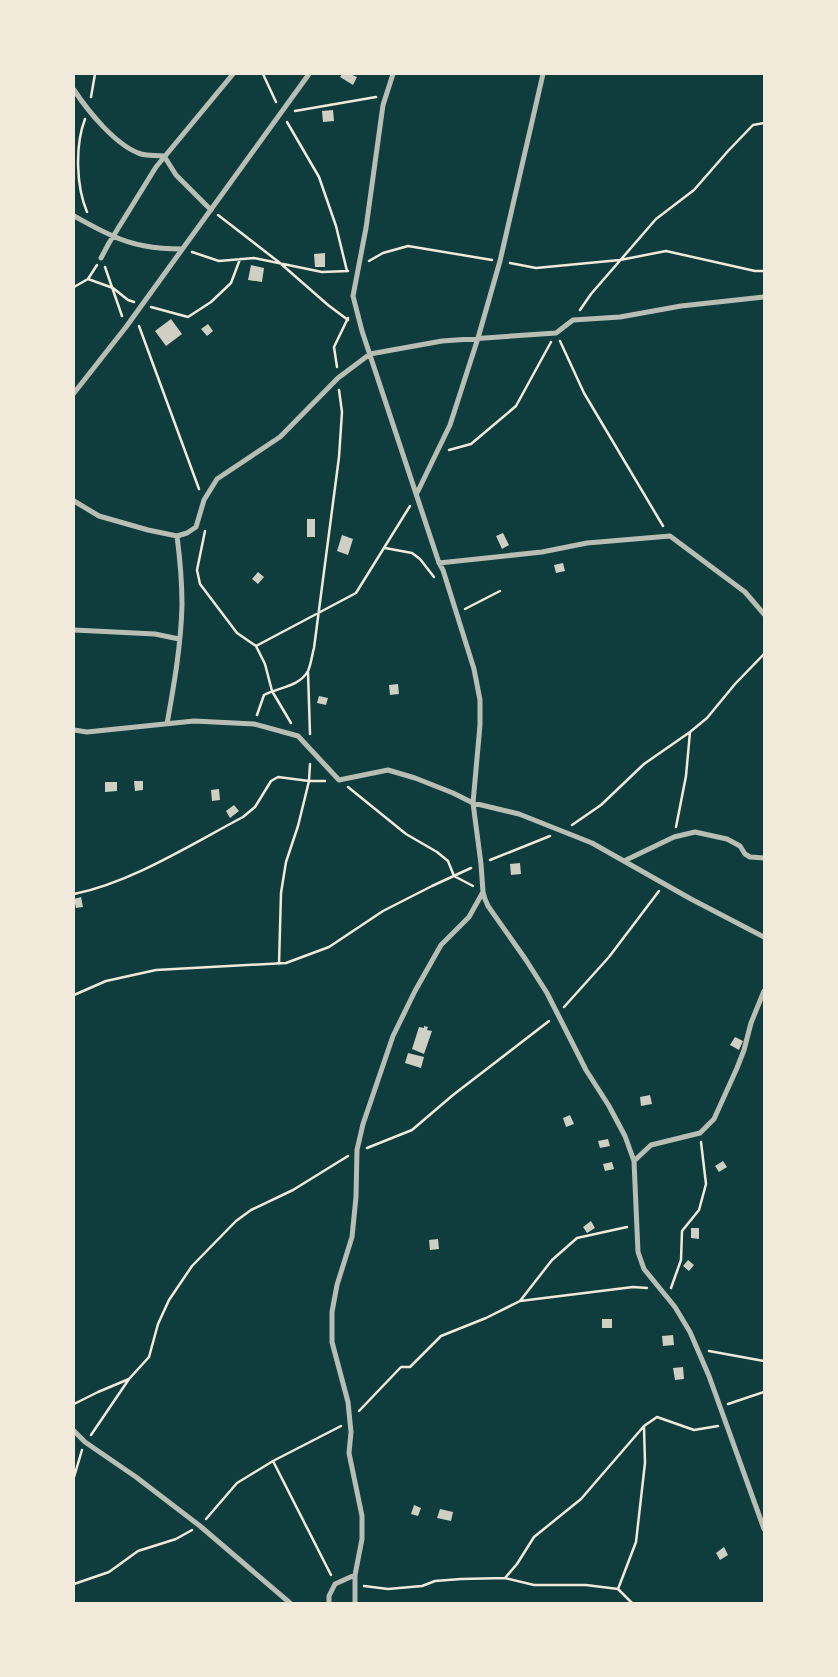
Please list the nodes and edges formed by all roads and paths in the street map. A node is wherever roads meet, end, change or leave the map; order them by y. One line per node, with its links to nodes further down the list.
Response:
1 (95, 74): 9 (path)
2 (233, 74): 12 (street)
3 (263, 74): 10 (path)
4 (309, 74): 10 (street)
5 (393, 74): 8 (street)
6 (543, 74): 21 (street)
7 (74, 90): 9 (street)
8 (386, 96): 10 (path); 23 (street)
9 (88, 111): 12 (street); 15 (path)
10 (281, 113): 13 (street); 25 (path)
11 (764, 123): 20 (path)
12 (164, 156): 13 (street); 16 (street)
13 (211, 210): 17 (street); 22 (path)
14 (74, 216): 15 (street)
15 (92, 225): 16 (street)
16 (113, 236): 17 (street); 18 (street)
17 (182, 249): 19 (path); 31 (street)
18 (102, 258): 26 (path); 28 (path)
19 (240, 259): 22 (path); 31 (path)
20 (620, 260): 21 (path); 24 (path); 34 (path)
21 (500, 262): 23 (path); 38 (street)
22 (280, 263): 25 (path); 33 (path)
23 (359, 266): 25 (path); 29 (street)
24 (764, 270)
25 (347, 272)
26 (88, 279): 27 (path); 28 (path)
27 (74, 287)
28 (112, 288): 31 (path); 35 (path)
29 (353, 296): 33 (path); 36 (street)
30 (764, 298): 34 (street)
31 (142, 304): 32 (street)
32 (135, 315): 35 (street); 44 (path)
33 (347, 320): 36 (path); 40 (path)
34 (573, 320): 37 (street)
35 (126, 326): 41 (street)
36 (362, 331): 39 (street)
37 (556, 332): 38 (street); 42 (path); 48 (path)
38 (478, 338): 39 (street); 42 (street)
39 (370, 354): 40 (street); 43 (street)
40 (338, 378): 44 (street); 53 (path)
41 (74, 393)
42 (438, 453): 43 (street)
43 (417, 493): 49 (path); 50 (street)
44 (204, 500): 47 (street)
45 (74, 501): 47 (street)
46 (205, 527): 58 (path)
47 (177, 536): 57 (street)
48 (670, 536): 50 (street); 55 (street)
49 (385, 548): 51 (path); 53 (path)
50 (439, 563): 54 (street)
51 (436, 581)
52 (500, 591): 54 (path)
53 (318, 612): 58 (path); 60 (path)
54 (456, 614): 70 (street)
55 (764, 614)
56 (74, 630): 57 (street)
57 (179, 639): 62 (street)
58 (256, 646): 61 (path)
59 (764, 654): 65 (path)
60 (308, 670): 61 (path); 67 (path)
61 (272, 691): 63 (path); 66 (path)
62 (167, 724): 63 (street); 64 (street)
63 (254, 724): 66 (street)
64 (74, 730)
65 (690, 732): 71 (path); 72 (path)
66 (298, 736): 67 (street)
67 (311, 748): 68 (street); 69 (path)
68 (339, 780): 69 (path); 70 (street); 76 (path)
69 (309, 781): 79 (path); 81 (path)
70 (473, 803): 71 (street); 75 (street)
71 (563, 831): 74 (street); 75 (path)
72 (674, 837): 73 (street); 74 (street)
73 (764, 858)
74 (624, 861): 77 (street)
75 (481, 864): 76 (path); 78 (street)
76 (454, 876): 78 (path); 81 (path)
77 (665, 884): 80 (street); 84 (path)
78 (483, 890): 84 (street); 86 (street)
79 (74, 894)
80 (764, 937)
81 (279, 964): 83 (path)
82 (764, 991): 85 (street)
83 (74, 995)
84 (558, 1014): 86 (path); 87 (street)
85 (700, 1133): 87 (street); 91 (path)
86 (356, 1150): 94 (path); 98 (street)
87 (634, 1161): 88 (street)
88 (638, 1225): 89 (street); 90 (path)
89 (660, 1288): 90 (path); 91 (street)
90 (520, 1301): 98 (path)
91 (671, 1301): 92 (street)
92 (697, 1349): 93 (path); 97 (street)
93 (764, 1361)
94 (129, 1379): 96 (path); 102 (path)
95 (764, 1392): 97 (path)
96 (74, 1404)
97 (720, 1407): 99 (street)
98 (350, 1421): 103 (path); 107 (street)
99 (727, 1424): 100 (path); 106 (street)
100 (644, 1426): 108 (path); 112 (path)
101 (74, 1431): 102 (street)
102 (85, 1442): 104 (path); 105 (street)
103 (273, 1460): 105 (path); 110 (path)
104 (74, 1477)
105 (200, 1526): 109 (path); 113 (street)
106 (764, 1529)
107 (355, 1575): 110 (street); 111 (street)
108 (505, 1578): 111 (path); 112 (path)
109 (74, 1584)
110 (335, 1584): 114 (street)
111 (355, 1586): 115 (street)
112 (618, 1589): 116 (path)
113 (290, 1603)
114 (329, 1603)
115 (355, 1603)
116 (632, 1603)

